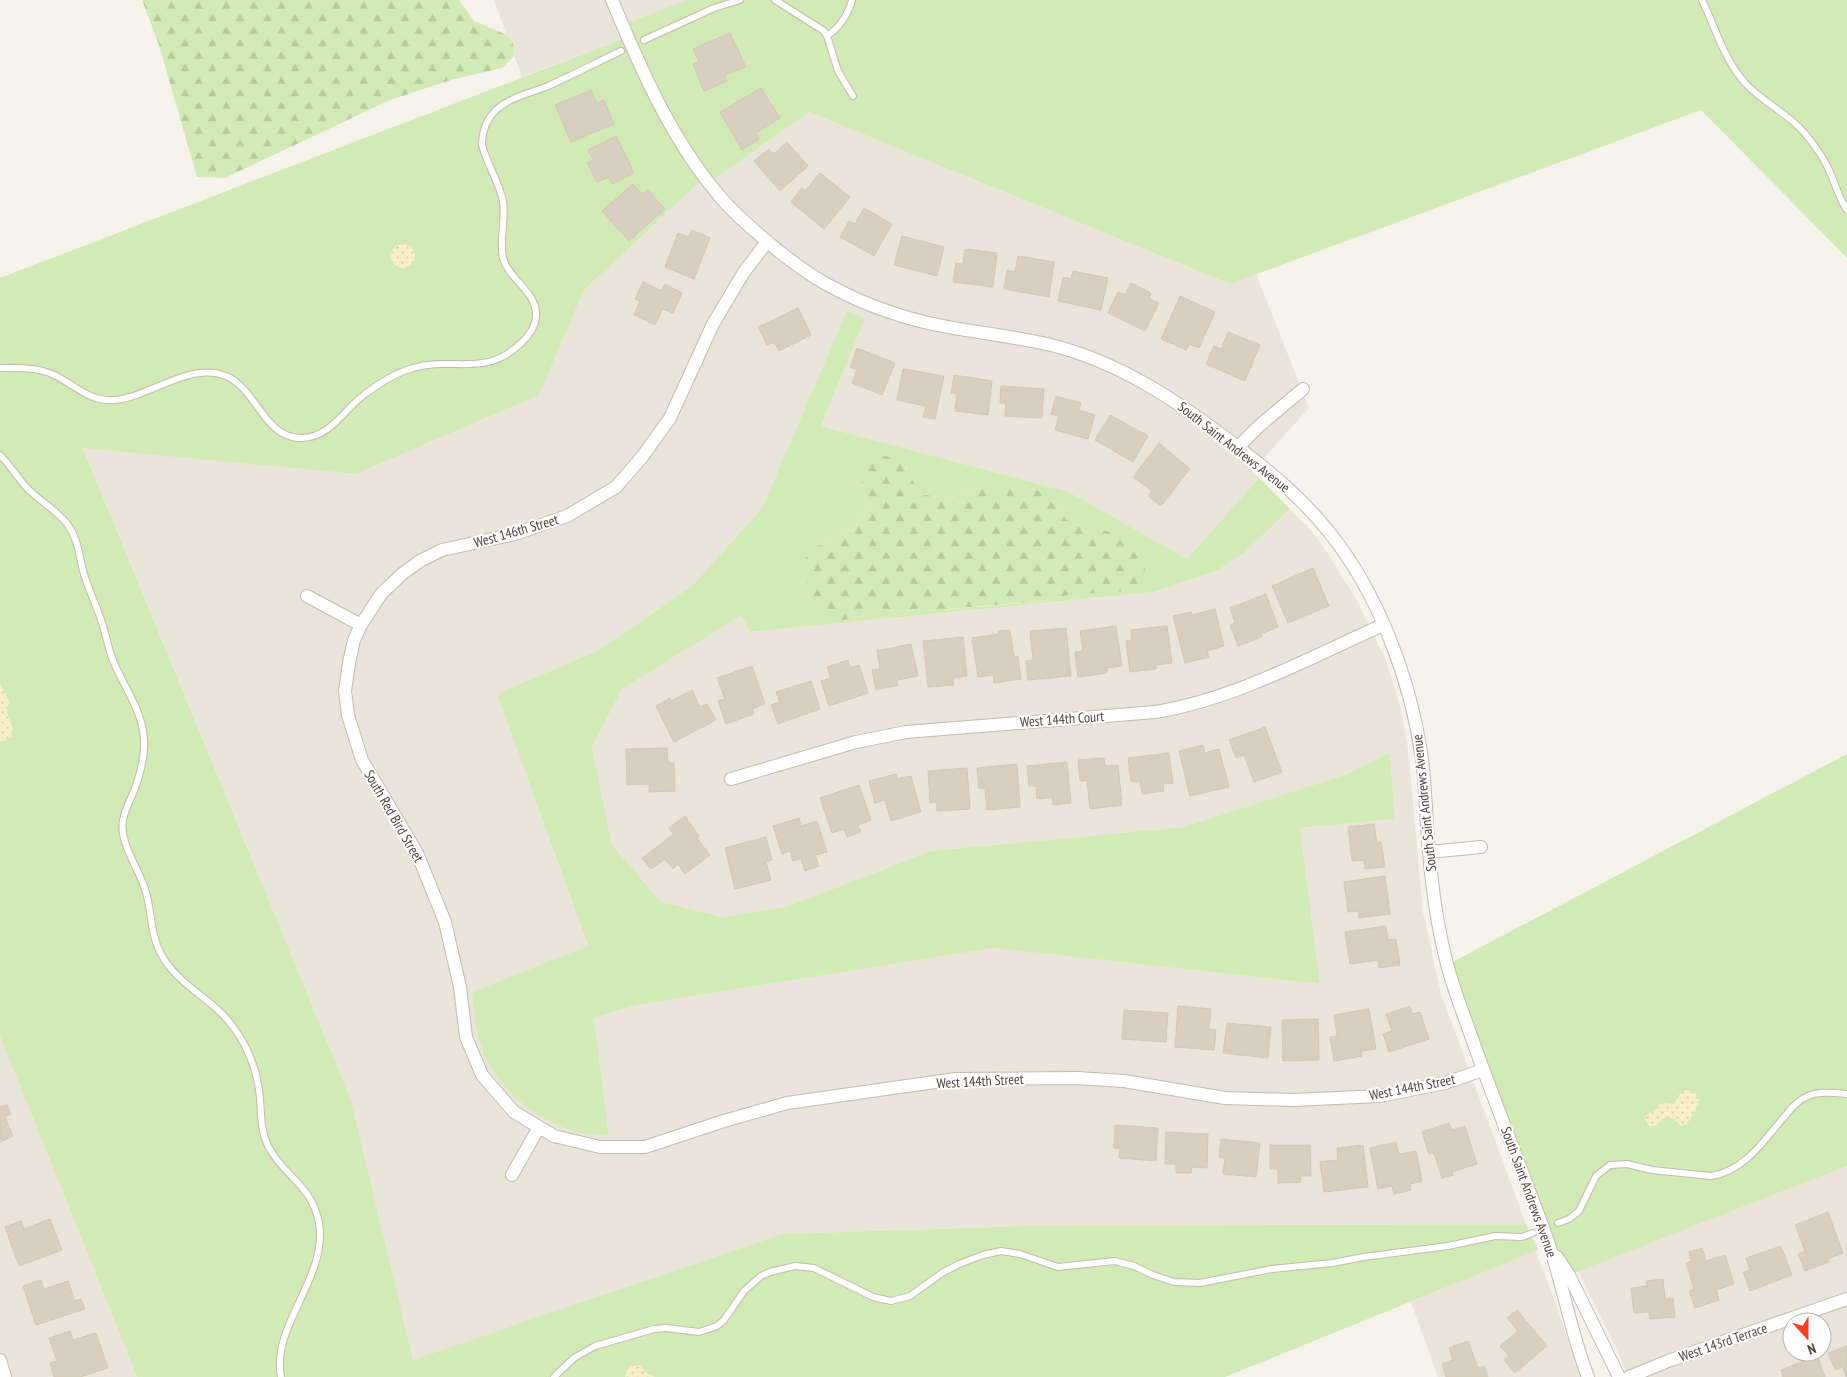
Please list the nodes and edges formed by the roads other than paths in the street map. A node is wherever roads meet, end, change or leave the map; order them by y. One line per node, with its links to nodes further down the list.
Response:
1 (612, 0): 11 (street, South Saint Andrews Avenue)
2 (740, 0): 7 (lane)
3 (775, 0): 6 (lane)
4 (852, 0): 6 (lane)
5 (1702, 0): 10 (lane)
6 (827, 36): 9 (lane)
7 (644, 40)
8 (621, 51): 12 (lane)
9 (853, 96)
10 (1847, 210)
11 (767, 242): 14 (street, South Saint Andrews Avenue); 17 (street, West 146th Street)
12 (0, 368)
13 (1303, 389): 14 (street)
14 (1238, 447): 18 (street, South Saint Andrews Avenue)
15 (0, 455): 32 (lane)
16 (307, 596): 17 (street)
17 (361, 625): 24 (street, South Red Bird Street)
18 (1383, 625): 19 (street, West 144th Court); 21 (street, South Saint Andrews Avenue)
19 (731, 780)
20 (1481, 847): 21 (street)
21 (1429, 852): 22 (street, South Saint Andrews Avenue)
22 (1483, 1070): 24 (street, West 144th Street); 28 (street, South Saint Andrews Avenue)
23 (1847, 1094): 26 (lane)
24 (539, 1126): 25 (street)
25 (512, 1175)
26 (1558, 1223)
27 (1533, 1233): 33 (lane)
28 (1549, 1244): 34 (street, South Saint Andrews Avenue); 35 (street)
29 (1847, 1299): 36 (street, West 143rd Terrace)
30 (0, 1360): 31 (street)
31 (5, 1377)
32 (281, 1377)
33 (554, 1377)
34 (1588, 1377)
35 (1619, 1377)
36 (1629, 1377)

